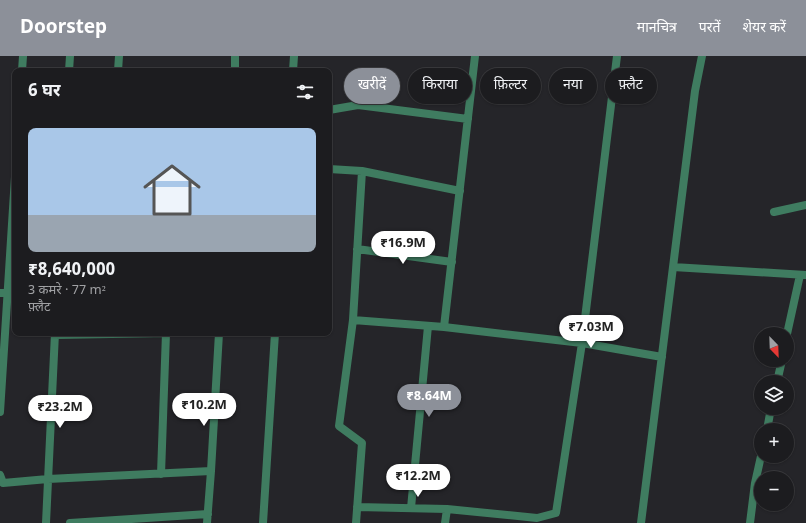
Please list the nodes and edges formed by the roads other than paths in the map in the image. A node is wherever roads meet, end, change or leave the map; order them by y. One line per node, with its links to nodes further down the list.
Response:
1 (23, 56): 9 (street)
2 (70, 56): 10 (street)
3 (119, 56): 11 (street)
4 (235, 56): 12 (street)
5 (294, 56): 13 (street)
6 (475, 56): 15 (street)
7 (617, 56): 35 (street)
8 (702, 56): 24 (street)
9 (22, 68)
10 (69, 68)
11 (118, 68)
12 (235, 68)
13 (293, 68)
14 (332, 109): 15 (street)
15 (468, 119): 18 (street)
16 (332, 169): 17 (street)
17 (362, 172): 18 (street); 22 (street)
18 (460, 191): 23 (street)
19 (806, 205): 20 (street)
20 (774, 212)
21 (12, 227): 26 (street)
22 (357, 249): 23 (street); 27 (street)
23 (452, 262): 29 (street)
24 (673, 267): 25 (street); 36 (street)
25 (803, 275): 30 (street)
26 (8, 293): 37 (street)
27 (353, 320): 28 (street); 43 (street)
28 (428, 326): 29 (street); 44 (street)
29 (444, 327): 35 (street)
30 (789, 327)
31 (55, 336): 42 (street)
32 (167, 336): 40 (street)
33 (219, 336): 39 (street)
34 (275, 336): 49 (street)
35 (582, 343): 36 (street); 45 (street)
36 (662, 357): 52 (street)
37 (0, 412)
38 (760, 463): 53 (street)
39 (211, 471): 40 (street); 46 (street)
40 (161, 474): 42 (street)
41 (0, 475): 42 (street)
42 (48, 479): 47 (street)
43 (357, 506): 44 (street); 50 (street)
44 (411, 508): 45 (street)
45 (447, 509): 51 (street)
46 (207, 519): 48 (street)
47 (46, 523)
48 (70, 523)
49 (263, 523)
50 (356, 523)
51 (445, 523)
52 (641, 523)
53 (750, 523)

